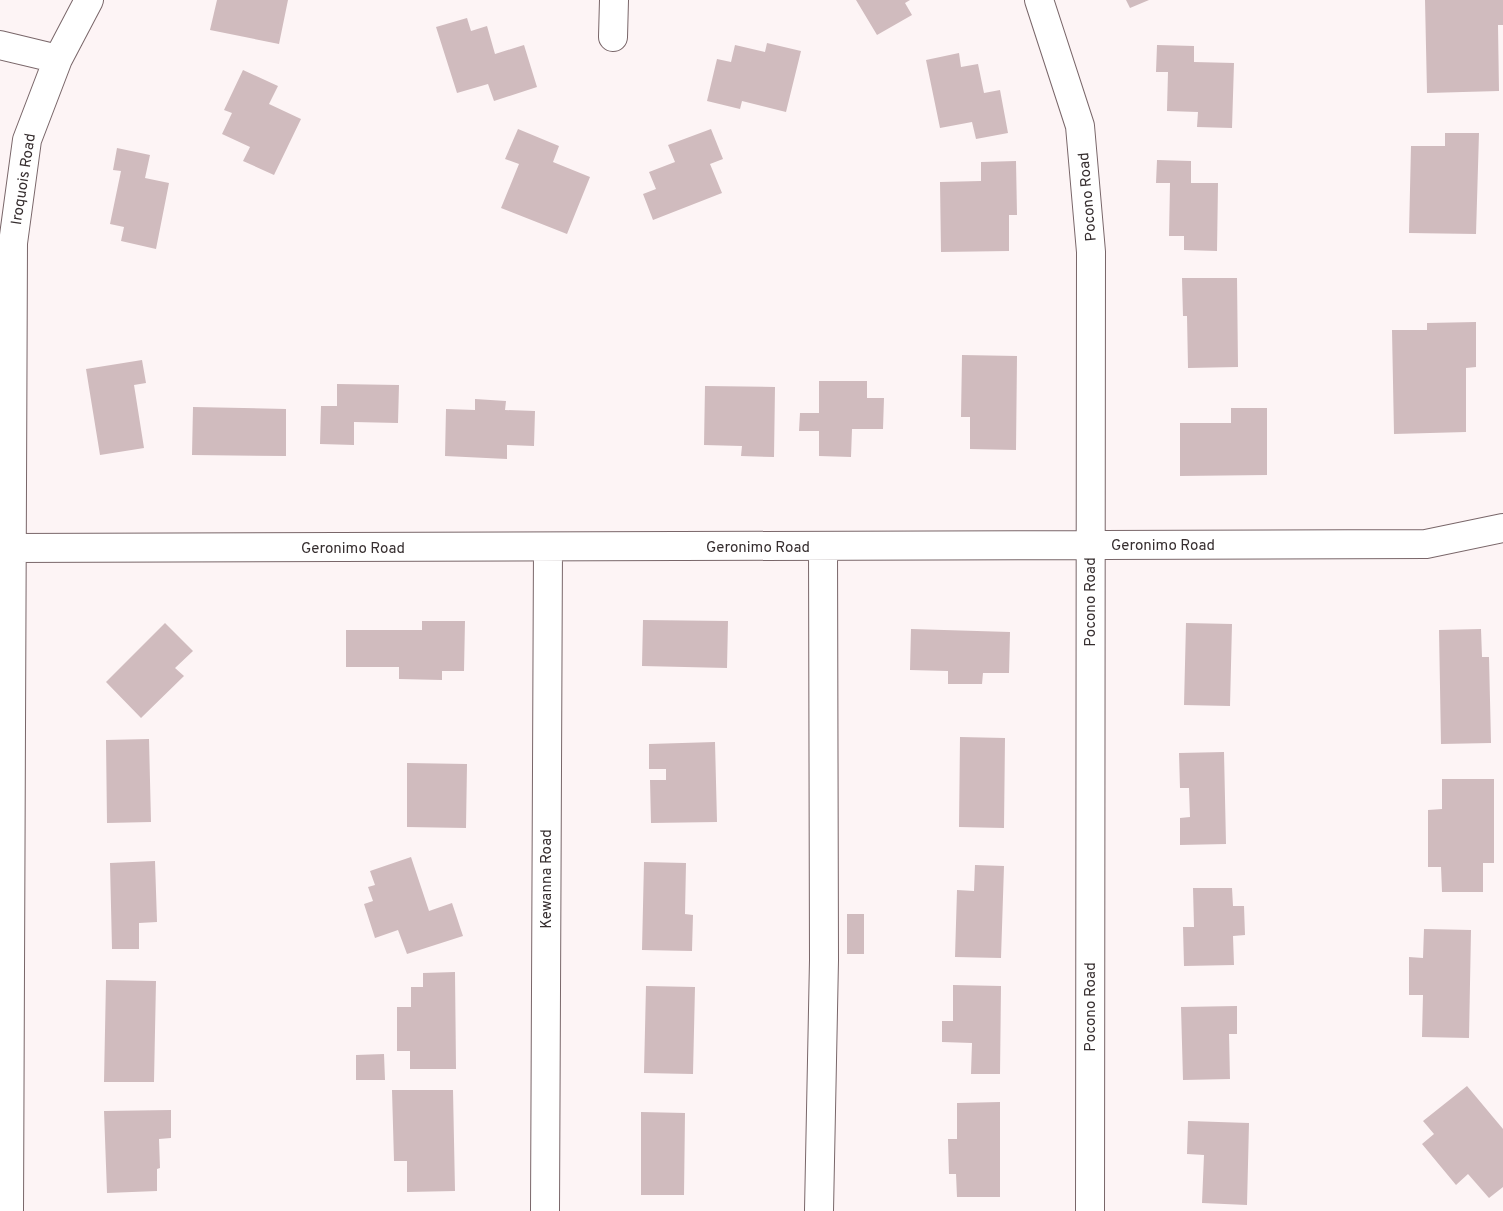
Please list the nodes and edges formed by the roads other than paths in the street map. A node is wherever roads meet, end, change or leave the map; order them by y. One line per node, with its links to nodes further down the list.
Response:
1 (89, 0): 6 (street, Iroquois Road)
2 (614, 0): 4 (street)
3 (1039, 0): 9 (street, Pocono Road)
4 (613, 37)
5 (0, 45): 6 (street)
6 (58, 59): 11 (street, Iroquois Road)
7 (1503, 528): 9 (street, Geronimo Road)
8 (823, 546): 9 (street, Geronimo Road); 10 (street, Geronimo Road); 15 (street)
9 (1090, 546): 16 (street, Pocono Road)
10 (548, 547): 11 (street, Geronimo Road); 14 (street, Kewanna Road)
11 (11, 548): 12 (street, Iroquois Road)
12 (4, 1078): 13 (street, Iroquois Road)
13 (9, 1211)
14 (545, 1211)
15 (819, 1211)
16 (1090, 1211)

